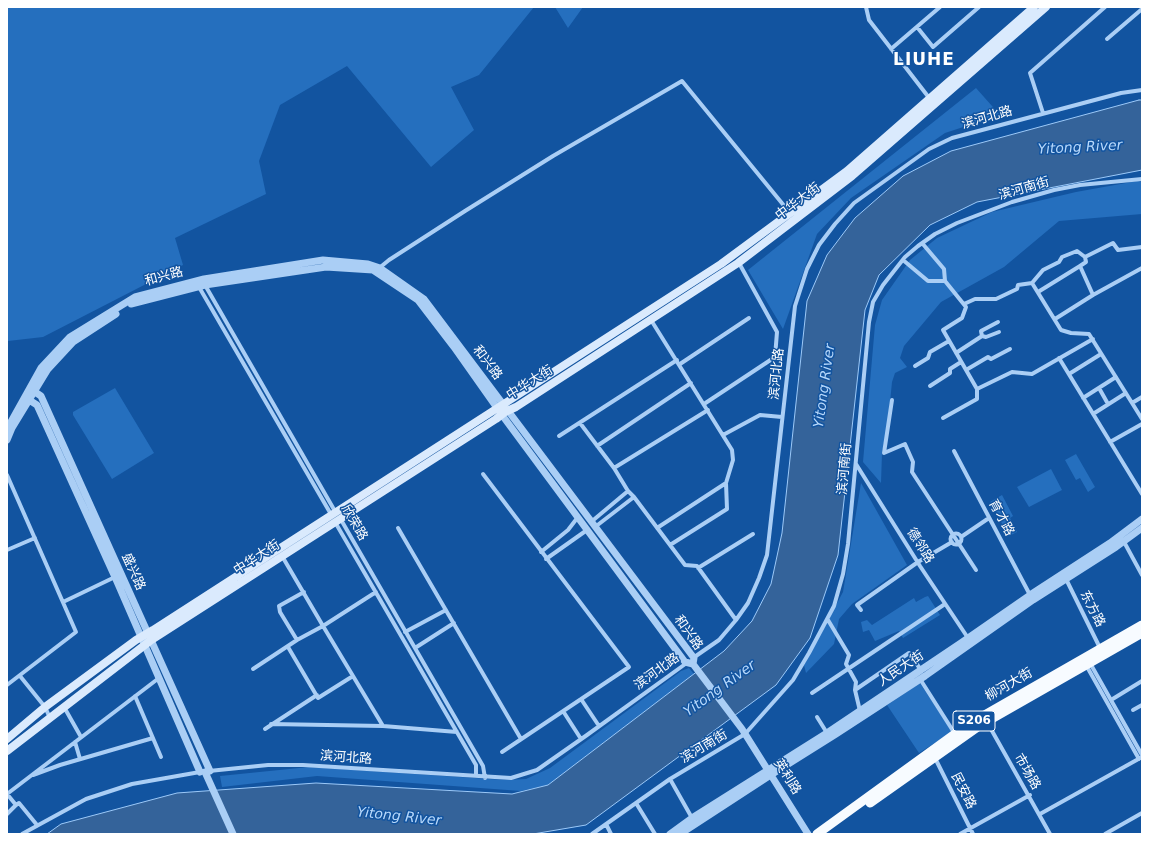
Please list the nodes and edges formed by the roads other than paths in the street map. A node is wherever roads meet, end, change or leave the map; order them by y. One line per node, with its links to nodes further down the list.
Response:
1 (866, 7): 10 (street)
2 (940, 7): 8 (street)
3 (980, 7): 8 (street)
4 (1034, 7): 12 (main road, 中华大街)
5 (1046, 7): 12 (main road, 中华大街)
6 (1105, 7): 13 (street)
7 (1142, 10): 9 (street)
8 (917, 27): 10 (street)
9 (1107, 39)
10 (891, 49): 12 (street)
11 (1142, 90): 13 (street, 滨河北路)
12 (932, 102): 15 (main road, 中华大街); 20 (main road, 中华大街)
13 (1043, 113): 64 (street, 滨河北路)
14 (1142, 179): 16 (street, 滨河南街)
15 (790, 213): 23 (street); 61 (main road, 中华大街)
16 (922, 243): 19 (street, 滨河南街); 24 (street)
17 (1142, 247): 18 (street)
18 (1086, 257): 21 (street); 26 (street)
19 (903, 260): 24 (street); 76 (street, 滨河南街)
20 (738, 262): 32 (main road, 中华大街); 59 (street)
21 (1080, 266): 27 (street); 28 (street)
22 (1142, 268): 28 (street)
23 (377, 270): 25 (street, 和兴路); 61 (street, 和兴路)
24 (945, 281): 29 (street)
25 (201, 282): 52 (street, 和兴路); 84 (street, 欣荣路)
26 (1032, 283): 27 (street); 29 (street)
27 (1038, 292): 31 (street)
28 (1093, 295): 31 (street)
29 (964, 304): 37 (street)
30 (749, 318): 42 (street)
31 (1055, 319): 36 (street)
32 (651, 320): 42 (street); 61 (main road, 中华大街)
33 (998, 322): 35 (street)
34 (998, 332): 35 (street)
35 (982, 336): 39 (street)
36 (1093, 340): 40 (street); 41 (street)
37 (949, 341): 39 (street); 44 (street)
38 (1010, 349): 45 (street)
39 (956, 353): 43 (street)
40 (1101, 354): 46 (street); 47 (street)
41 (1060, 358): 46 (street); 50 (street)
42 (678, 362): 48 (street); 67 (street)
43 (961, 362): 45 (street); 49 (street)
44 (915, 366)
45 (966, 370): 50 (street)
46 (1069, 374): 55 (street)
47 (1116, 377): 51 (street); 53 (street)
48 (691, 383): 59 (street); 74 (street)
49 (930, 386)
50 (977, 388): 65 (street)
51 (1099, 388): 55 (street); 60 (street)
52 (32, 390): 56 (street, 和兴路); 126 (street, 盛兴路)
53 (1126, 393): 58 (street); 60 (street)
54 (1142, 397): 58 (street)
55 (1084, 398): 63 (street)
56 (27, 399): 69 (street); 72 (street); 109 (street, 盛兴路)
57 (892, 400): 94 (street)
58 (1132, 403): 66 (street)
59 (704, 404): 62 (street)
60 (1108, 404): 63 (street)
61 (502, 409): 84 (main road, 中华大街); 85 (street, 和兴路); 88 (street, 和兴路)
62 (708, 410): 70 (street); 77 (street)
63 (1093, 414): 73 (street)
64 (782, 417): 70 (street); 118 (street, 滨河北路)
65 (943, 418)
66 (1142, 419)
67 (580, 423): 71 (street); 74 (street)
68 (1142, 424): 73 (street)
69 (7, 429)
70 (723, 435): 80 (street)
71 (559, 436)
72 (7, 440)
73 (1110, 442): 82 (street)
74 (597, 446): 77 (street)
75 (954, 451): 86 (street, 育才路)
76 (856, 464): 105 (street, 德邻路); 161 (street, 滨河南街)
77 (614, 468): 81 (street)
78 (7, 474): 96 (street)
79 (483, 474): 102 (street)
80 (726, 483): 90 (street); 100 (street)
81 (628, 491): 83 (street); 88 (street)
82 (1142, 494)
83 (634, 497): 88 (street); 90 (street)
84 (335, 517): 103 (main road, 中华大街); 112 (street, 欣荣路); 123 (street, 欣荣路); 126 (main road, 中华大街)
85 (578, 517): 92 (street, 和兴路); 102 (street)
86 (989, 518): 95 (street); 113 (street, 育才路)
87 (1142, 520): 97 (street, 人民大街)
88 (593, 524): 131 (street, 和兴路)
89 (398, 528): 116 (street)
90 (657, 528): 100 (street)
91 (1142, 528): 97 (street, 人民大街)
92 (587, 530): 104 (street); 131 (street, 和兴路)
93 (753, 534): 106 (street)
94 (953, 535): 95 (street); 98 (street); 99 (street)
95 (961, 537): 99 (street)
96 (35, 538): 101 (street); 114 (street)
97 (1122, 538): 108 (street); 110 (street, 人民大街); 113 (street, 人民大街)
98 (952, 542): 99 (street); 105 (street)
99 (959, 544): 107 (street)
100 (670, 545): 106 (street)
101 (7, 550)
102 (541, 552): 104 (street)
103 (282, 556): 111 (street); 126 (main road, 中华大街)
104 (546, 558): 145 (street)
105 (918, 562): 115 (street, 德邻路); 117 (street)
106 (698, 568): 118 (street)
107 (976, 570)
108 (1142, 575)
109 (115, 577): 114 (street); 126 (street, 盛兴路)
110 (1066, 578): 130 (street, 东方路); 135 (street, 人民大街)
111 (304, 592): 122 (street); 127 (street)
112 (376, 592): 122 (street); 160 (street, 欣荣路)
113 (1030, 595): 125 (street, 人民大街)
114 (63, 602): 136 (street)
115 (946, 604): 125 (street, 德邻路); 133 (street)
116 (446, 610): 120 (street); 123 (street)
117 (861, 610)
118 (736, 620): 131 (street, 滨河北路)
119 (828, 620): 133 (street)
120 (454, 623): 129 (street); 167 (street)
121 (1142, 625): 130 (main road, 柳河大街 / S206)
122 (323, 626): 127 (street); 137 (street)
123 (406, 632): 129 (street, 欣荣路)
124 (1142, 633): 132 (main road, 柳河大街 / S206)
125 (968, 638): 135 (street, 人民大街)
126 (146, 639): 138 (street, 盛兴路); 148 (main road, 中华大街); 149 (main road, 中华大街); 176 (street, 盛兴路)
127 (297, 640): 128 (street)
128 (288, 647): 134 (street); 143 (street)
129 (415, 648): 180 (street, 欣荣路)
130 (1101, 648): 163 (main road, 柳河大街 / S206)
131 (691, 661): 158 (street, 滨河北路); 161 (street, 英利路)
132 (1087, 663): 146 (street); 155 (main road, 柳河大街 / S206); 173 (street)
133 (849, 668): 141 (street); 142 (street)
134 (253, 669)
135 (922, 675): 141 (street); 152 (street, 人民大街); 163 (street)
136 (20, 676): 140 (street); 148 (street)
137 (353, 676): 143 (street); 157 (street)
138 (159, 678): 144 (street); 176 (street, 盛兴路)
139 (1142, 681): 146 (street)
140 (7, 685)
141 (855, 690): 152 (street)
142 (812, 693)
143 (317, 695): 156 (street)
144 (135, 696): 164 (street); 165 (street)
145 (581, 699): 151 (street); 158 (street)
146 (1111, 700): 173 (street)
147 (1142, 705): 150 (street)
148 (45, 707): 154 (street); 166 (main road, 中华大街)
149 (64, 707): 154 (main road, 中华大街); 164 (street)
150 (1133, 710)
151 (563, 711): 167 (street); 168 (street)
152 (862, 713): 162 (street, 人民大街); 177 (street, 人民大街)
153 (817, 717): 162 (street)
154 (50, 718): 170 (main road, 中华大街)
155 (986, 721): 172 (main road, 柳河大街 / S206); 183 (street, 市场路)
156 (271, 724): 157 (street); 159 (street)
157 (383, 726): 160 (street)
158 (599, 726): 168 (street, 滨河北路)
159 (265, 729)
160 (457, 732): 178 (street, 欣荣路)
161 (743, 732): 177 (street, 英利路); 181 (street, 滨河南街)
162 (827, 733): 177 (street, 人民大街)
163 (955, 734): 201 (main road, 柳河大街 / S206)
164 (81, 737): 169 (street)
165 (153, 738): 174 (street); 175 (street)
166 (7, 739)
167 (521, 739): 171 (street)
168 (581, 739): 180 (street, 滨河北路)
169 (75, 742): 175 (street); 179 (street)
170 (7, 751)
171 (502, 752)
172 (935, 757): 192 (street, 民安路); 202 (main road, 柳河大街 / S206)
173 (1141, 757): 188 (street)
174 (161, 758)
175 (80, 759): 179 (street)
176 (205, 772): 178 (street, 滨河北路); 191 (street, 滨河北路); 194 (street)
177 (769, 772): 189 (street, 人民大街); 199 (street, 人民大街); 200 (street, 英利路)
178 (476, 776): 180 (street, 滨河北路)
179 (29, 777): 182 (street)
180 (485, 778)
181 (670, 780): 184 (street, 滨河南街); 189 (street)
182 (7, 794): 185 (street)
183 (1030, 796): 188 (street, 市场路); 192 (street)
184 (636, 803): 190 (street, 滨河南街); 197 (street)
185 (16, 805): 187 (street); 191 (street)
186 (1142, 813): 206 (street)
187 (7, 814)
188 (1040, 814): 205 (street, 市场路)
189 (692, 818): 198 (street, 人民大街)
190 (606, 824): 195 (street, 滨河南街); 196 (street)
191 (37, 825): 193 (street, 滨河北路)
192 (971, 829): 203 (street); 204 (street, 民安路)
193 (22, 834)
194 (233, 834)
195 (592, 834)
196 (611, 834)
197 (655, 834)
198 (670, 834)
199 (680, 834)
200 (808, 834)
201 (817, 834)
202 (827, 834)
203 (960, 834)
204 (973, 834)
205 (1050, 834)
206 (1105, 834)

